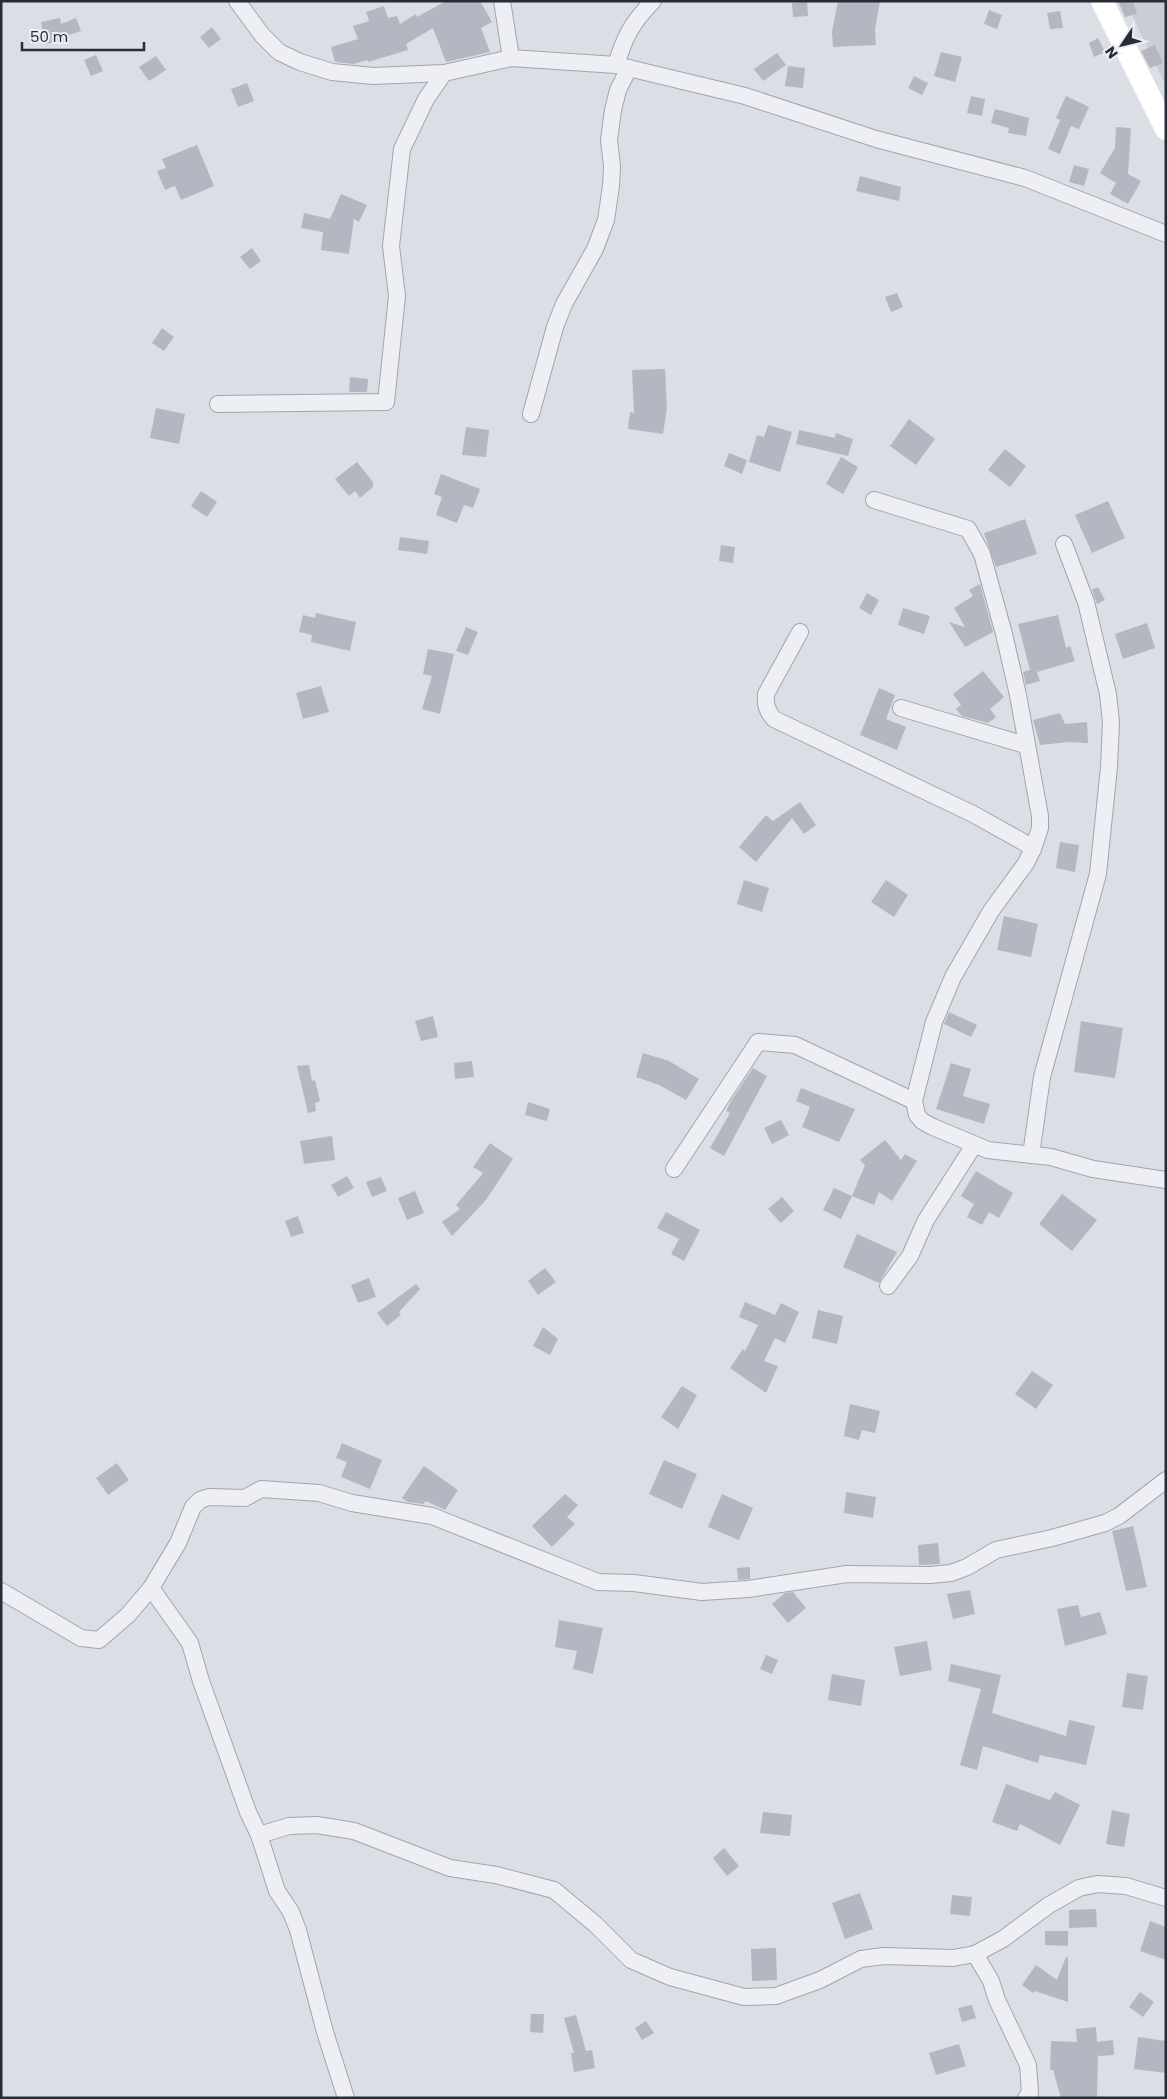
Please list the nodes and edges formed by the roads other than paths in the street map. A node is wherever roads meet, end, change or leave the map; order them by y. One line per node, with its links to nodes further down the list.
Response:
1 (237, 1): 7 (street)
2 (502, 1): 5 (street)
3 (653, 1): 6 (street)
4 (1102, 1): 8 (street)
5 (511, 58): 6 (street); 7 (street)
6 (623, 67): 9 (street); 11 (street)
7 (444, 73): 10 (street)
8 (1166, 129)
9 (1166, 234)
10 (218, 404)
11 (531, 414)
12 (874, 500): 16 (street)
13 (1064, 544): 20 (street)
14 (800, 632): 17 (street)
15 (901, 708): 16 (street)
16 (1026, 745): 17 (street)
17 (1032, 849): 18 (street)
18 (914, 1101): 19 (street); 21 (street)
19 (974, 1145): 20 (street); 23 (street)
20 (1031, 1155): 22 (street)
21 (674, 1169)
22 (1166, 1180)
23 (888, 1286)
24 (1166, 1480): 25 (street)
25 (151, 1588): 26 (street); 27 (street)
26 (1, 1591)
27 (259, 1835): 29 (street); 30 (street)
28 (1166, 1898): 29 (street)
29 (974, 1954): 31 (street)
30 (346, 2098)
31 (1026, 2098)

